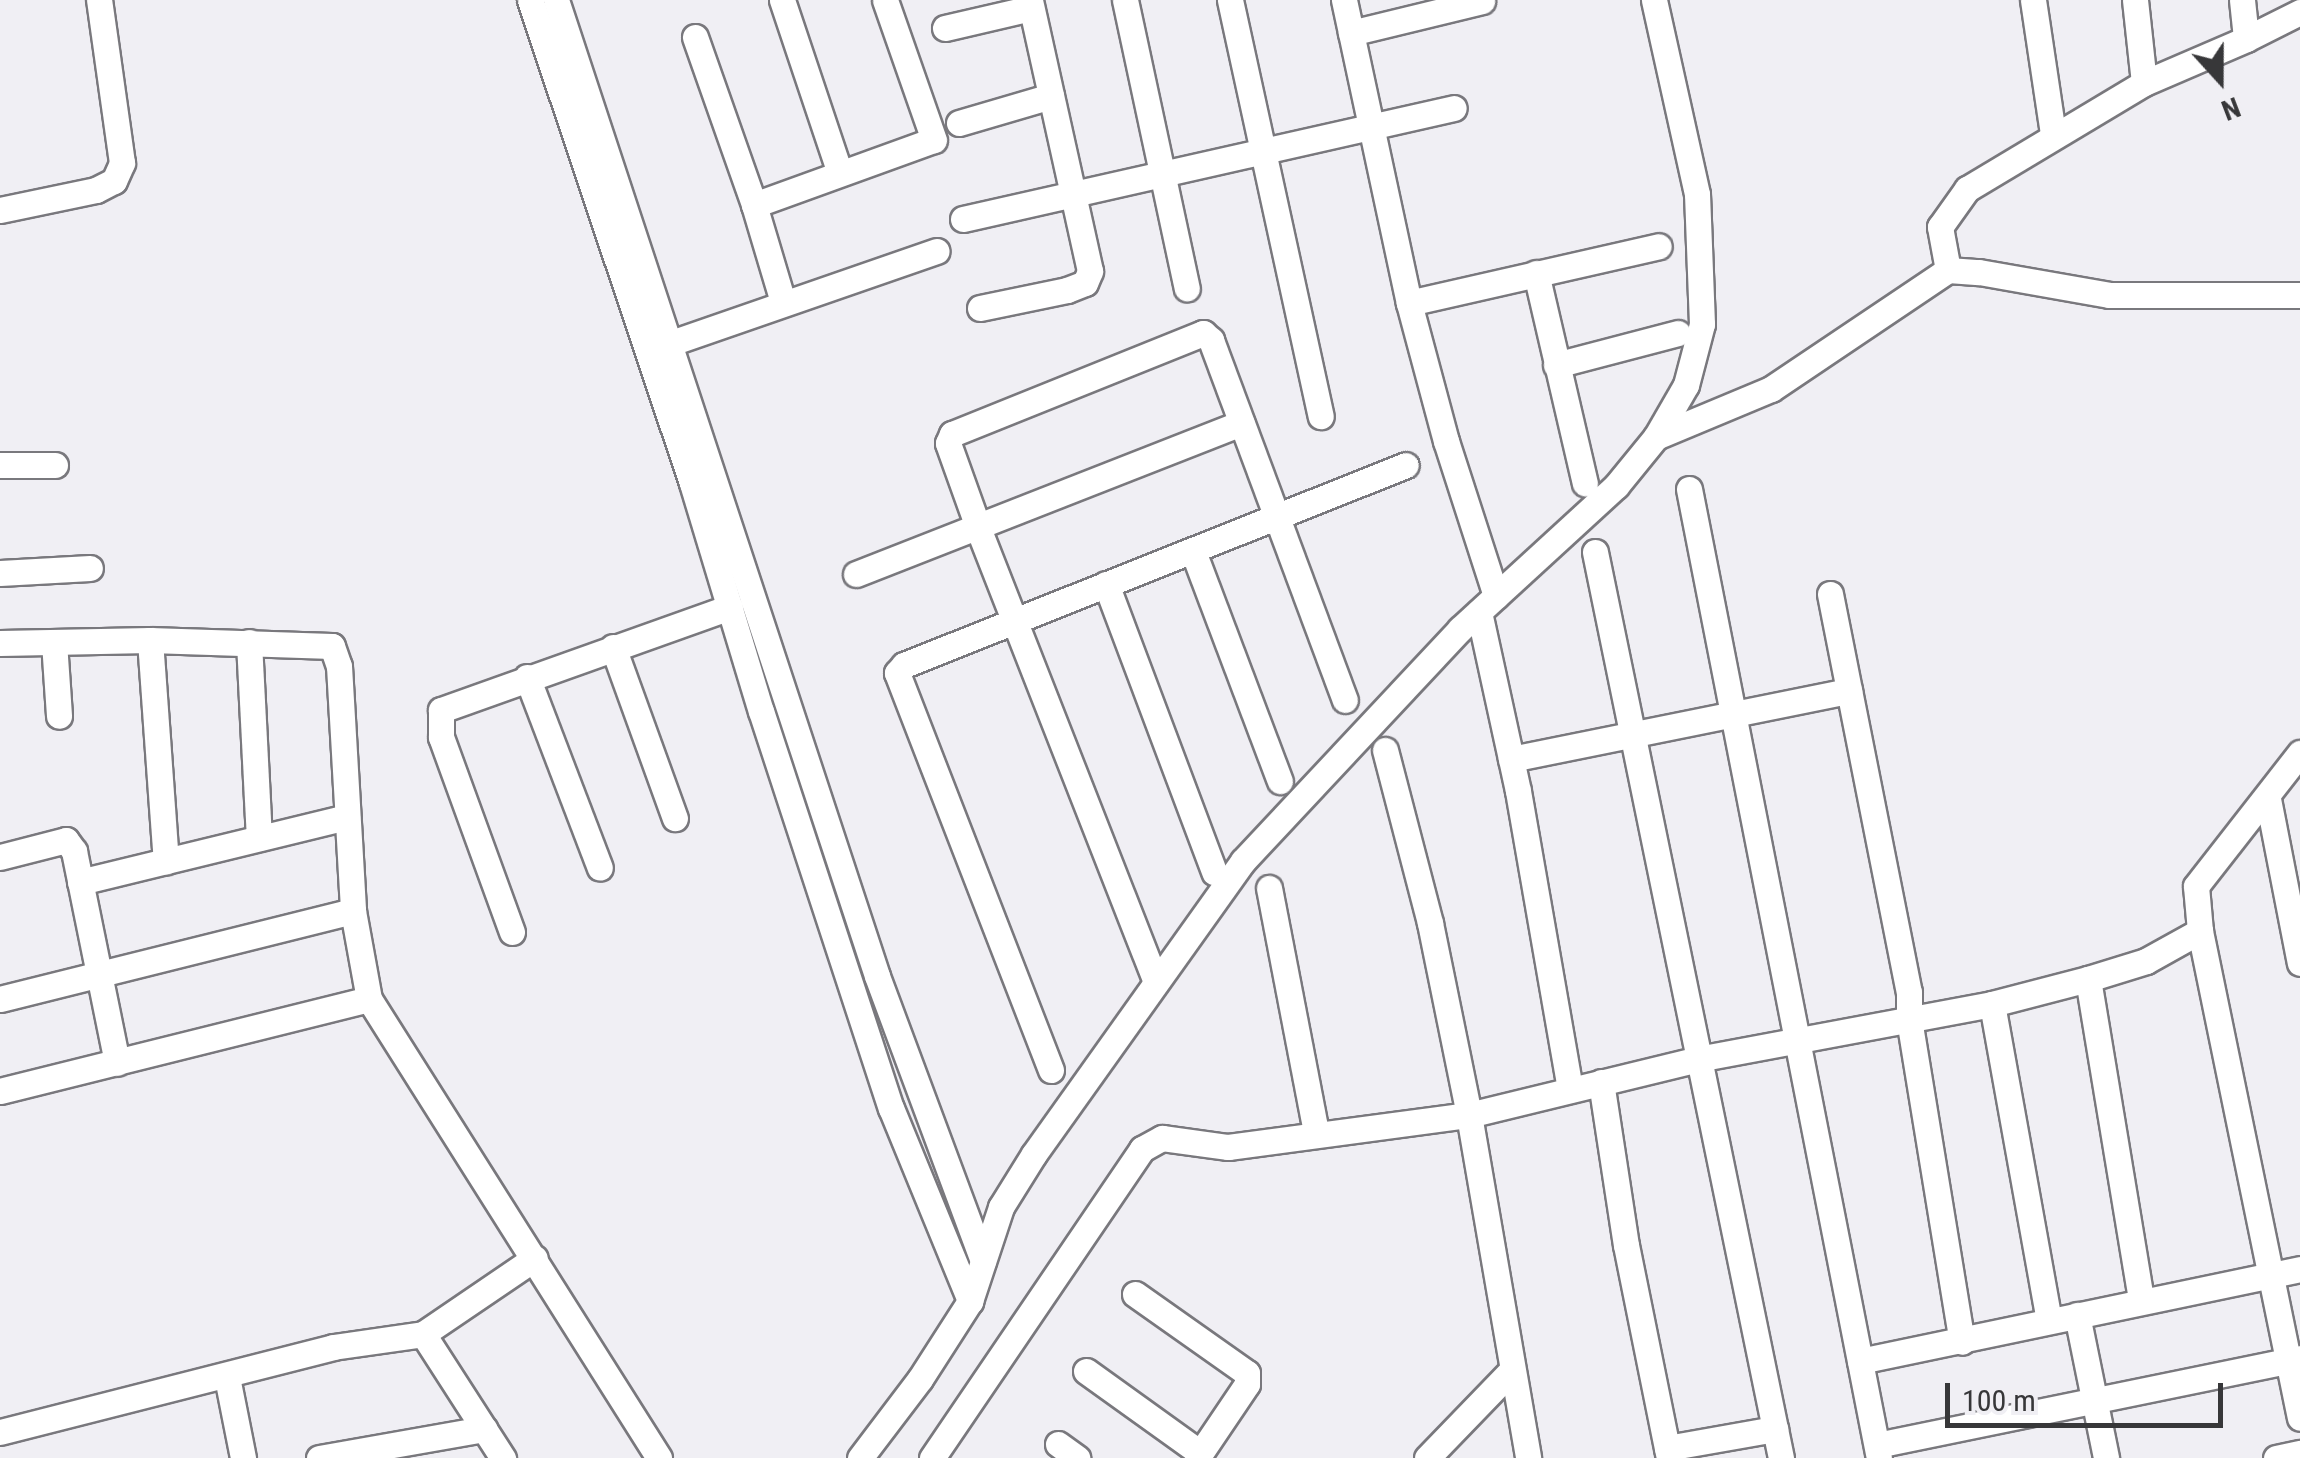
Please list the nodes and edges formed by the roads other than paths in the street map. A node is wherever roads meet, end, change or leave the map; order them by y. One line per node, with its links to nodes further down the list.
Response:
1 (99, 0): 31 (street)
2 (530, 0): 63 (street)
3 (556, 0): 43 (street)
4 (782, 0): 27 (street)
5 (885, 0): 27 (street)
6 (1125, 0): 28 (street)
7 (1230, 0): 26 (street)
8 (1344, 0): 17 (street)
9 (1654, 0): 47 (street)
10 (2033, 0): 25 (street)
11 (2135, 0): 20 (street)
12 (2242, 0): 19 (street)
13 (1482, 2): 17 (street)
14 (1031, 4): 16 (street); 21 (street)
15 (2300, 12): 19 (street)
16 (945, 28)
17 (1351, 34): 24 (street)
18 (695, 37): 30 (street)
19 (2246, 38): 20 (street)
20 (2144, 83): 25 (street)
21 (1051, 96): 23 (street); 29 (street)
22 (1454, 108): 24 (street)
23 (959, 123)
24 (1370, 126): 26 (street); 40 (street)
25 (2053, 134): 35 (street)
26 (1266, 153): 28 (street); 45 (street)
27 (840, 174): 30 (street)
28 (1162, 175): 29 (street); 37 (street)
29 (1072, 192): 32 (street); 41 (street)
30 (754, 205): 39 (street)
31 (0, 210)
32 (962, 220)
33 (1659, 246): 36 (street)
34 (937, 250): 39 (street)
35 (1948, 270): 38 (street); 47 (street)
36 (1536, 273): 40 (street); 44 (street)
37 (1187, 288)
38 (2300, 294)
39 (783, 302): 43 (street)
40 (1409, 303): 62 (street)
41 (980, 308)
42 (1678, 333): 44 (street)
43 (671, 343): 111 (street)
44 (1556, 366): 51 (street)
45 (1322, 416)
46 (1241, 424): 53 (street); 54 (street); 54 (street)
47 (1656, 437): 62 (street)
48 (0, 465): 50 (street)
49 (1406, 465): 53 (street)
50 (54, 466)
51 (1585, 483)
52 (1689, 490): 73 (street)
53 (1277, 517): 55 (street); 72 (street)
54 (978, 527): 59 (street); 64 (street)
55 (1193, 551): 60 (street); 79 (street)
56 (1595, 552): 75 (street)
57 (90, 568): 58 (street)
58 (0, 573)
59 (856, 574)
60 (1106, 584): 64 (street); 87 (street)
61 (1830, 594): 71 (street)
62 (1487, 604): 78 (street); 96 (street)
63 (730, 607): 69 (street); 116 (street)
64 (1016, 623): 96 (street); 104 (street)
65 (150, 640): 67 (street); 68 (street); 85 (street)
66 (0, 642): 67 (street)
67 (54, 642): 74 (street)
68 (250, 642): 81 (street); 83 (street)
69 (613, 647): 70 (street); 82 (street)
70 (526, 677): 86 (street); 91 (street)
71 (1850, 691): 73 (street); 100 (street)
72 (1345, 700)
73 (1736, 712): 75 (street); 101 (street)
74 (58, 716)
75 (1636, 735): 78 (street); 102 (street)
76 (1386, 750): 108 (street)
77 (2300, 753): 80 (street)
78 (1511, 759): 106 (street)
79 (1280, 781)
80 (2268, 798): 92 (street); 93 (street)
81 (347, 816): 83 (street); 90 (street)
82 (675, 818)
83 (259, 838): 85 (street)
84 (0, 857): 88 (street)
85 (166, 861): 88 (street)
86 (600, 868)
87 (1214, 872)
88 (80, 882): 94 (street)
89 (1268, 888): 109 (street)
90 (353, 912): 94 (street); 98 (street)
91 (512, 932)
92 (2200, 932): 95 (street); 113 (street)
93 (2300, 963)
94 (99, 974): 97 (street); 103 (street)
95 (2088, 980): 99 (street); 115 (street)
96 (1156, 982): 111 (street)
97 (0, 999)
98 (369, 999): 103 (street); 110 (street)
99 (1992, 1004): 100 (street); 118 (street)
100 (1908, 1018): 101 (street); 120 (street)
101 (1798, 1040): 102 (street); 122 (street)
102 (1698, 1058): 105 (street); 128 (street)
103 (117, 1063): 107 (street)
104 (1051, 1070)
105 (1601, 1082): 106 (street); 132 (street)
106 (1570, 1089): 108 (street)
107 (0, 1090)
108 (1469, 1115): 109 (street); 124 (street)
109 (1316, 1132): 139 (street)
110 (535, 1258): 119 (street); 137 (street)
111 (983, 1261): 116 (street)
112 (2300, 1268): 113 (street)
113 (2271, 1274): 115 (street); 121 (street)
114 (1135, 1294): 134 (street)
115 (2140, 1299): 117 (street)
116 (970, 1301): 138 (street)
117 (2077, 1314): 118 (street); 126 (street)
118 (2049, 1321): 120 (street)
119 (423, 1334): 125 (street); 130 (street)
120 (1962, 1342): 122 (street)
121 (2294, 1360): 126 (street); 127 (street)
122 (1860, 1361): 131 (street)
123 (1086, 1370): 134 (street)
124 (1512, 1370): 140 (street); 141 (street)
125 (227, 1377): 129 (street); 135 (street)
126 (2094, 1401): 131 (street); 143 (street)
127 (2300, 1418)
128 (1775, 1429): 132 (street); 142 (street)
129 (0, 1432)
130 (486, 1449): 136 (street)
131 (1878, 1451)
132 (1668, 1453)
133 (2300, 1453): 144 (street)
134 (1199, 1456)
135 (243, 1458)
136 (319, 1458)
137 (659, 1458)
138 (860, 1458)
139 (932, 1458)
140 (1427, 1458)
141 (1528, 1458)
142 (1781, 1458)
143 (2106, 1458)
144 (2276, 1458)

